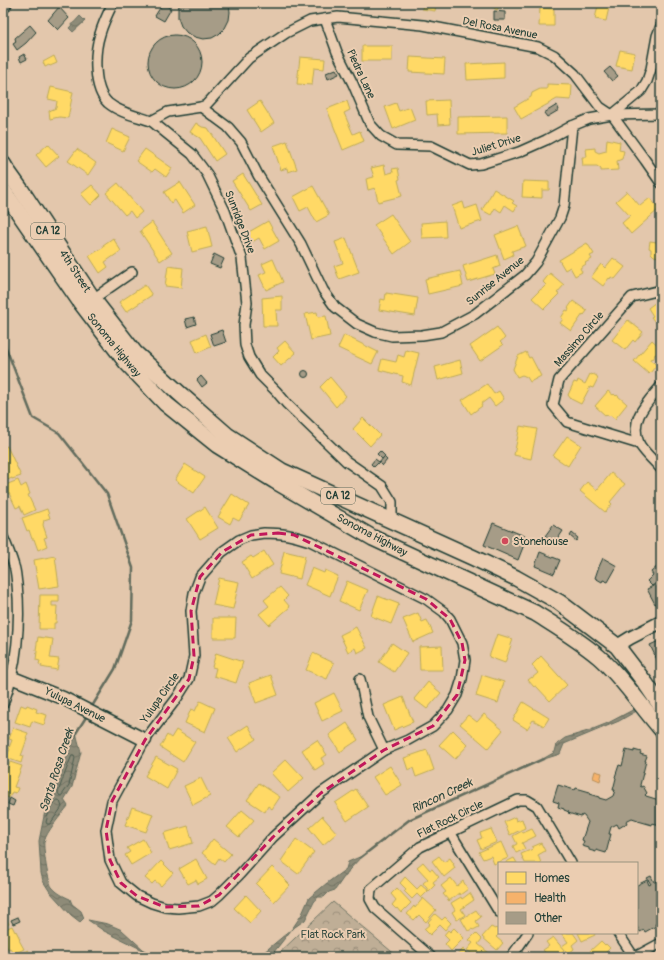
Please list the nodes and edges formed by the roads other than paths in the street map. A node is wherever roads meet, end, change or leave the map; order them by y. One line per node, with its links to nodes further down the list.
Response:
1 (113, 3): 7 (street, Sunridge Drive)
2 (325, 19): 4 (street, Del Rosa Avenue); 6 (street, Del Rosa Avenue); 9 (street, Piedra Lane)
3 (661, 26): 6 (street)
4 (201, 107): 7 (street); 8 (street, Sunrise Avenue)
5 (661, 114): 6 (street)
6 (612, 115): 8 (street); 11 (street, Del Rosa Avenue)
7 (151, 121): 19 (street, Sunridge Drive)
8 (572, 126): 9 (street, Juliet Drive)
9 (381, 136)
10 (3, 164): 15 (main road, 4th Street / CA 12)
11 (661, 183)
12 (3, 190): 15 (main road, 4th Street / CA 12)
13 (132, 272): 15 (street)
14 (661, 290): 17 (street, Massimo Circle)
15 (87, 301): 19 (main road, Sonoma Highway / CA 12); 23 (main road, Sonoma Highway / CA 12)
16 (661, 386): 17 (street)
17 (639, 444): 18 (street)
18 (661, 469)
19 (392, 520): 22 (main road, Sonoma Highway / CA 12)
20 (3, 537): 24 (street)
21 (661, 622): 22 (street)
22 (617, 646): 23 (main road); 27 (main road, Sonoma Highway / CA 12)
23 (599, 657): 28 (main road, Sonoma Highway / CA 12)
24 (7, 676): 26 (street); 29 (street, Yulupa Avenue)
25 (360, 679): 30 (street)
26 (3, 704)
27 (661, 706)
28 (659, 726)
29 (145, 740): 30 (street, Yulupa Circle); 30 (street, Yulupa Circle)
30 (384, 750)
31 (450, 832): 32 (street, Flat Rock Circle); 33 (street); 37 (street, Flat Rock Circle)
32 (571, 862)
33 (498, 910)
34 (526, 934): 38 (street)
35 (619, 934): 39 (street)
36 (661, 943): 39 (street)
37 (431, 957)
38 (511, 957)
39 (634, 957)

